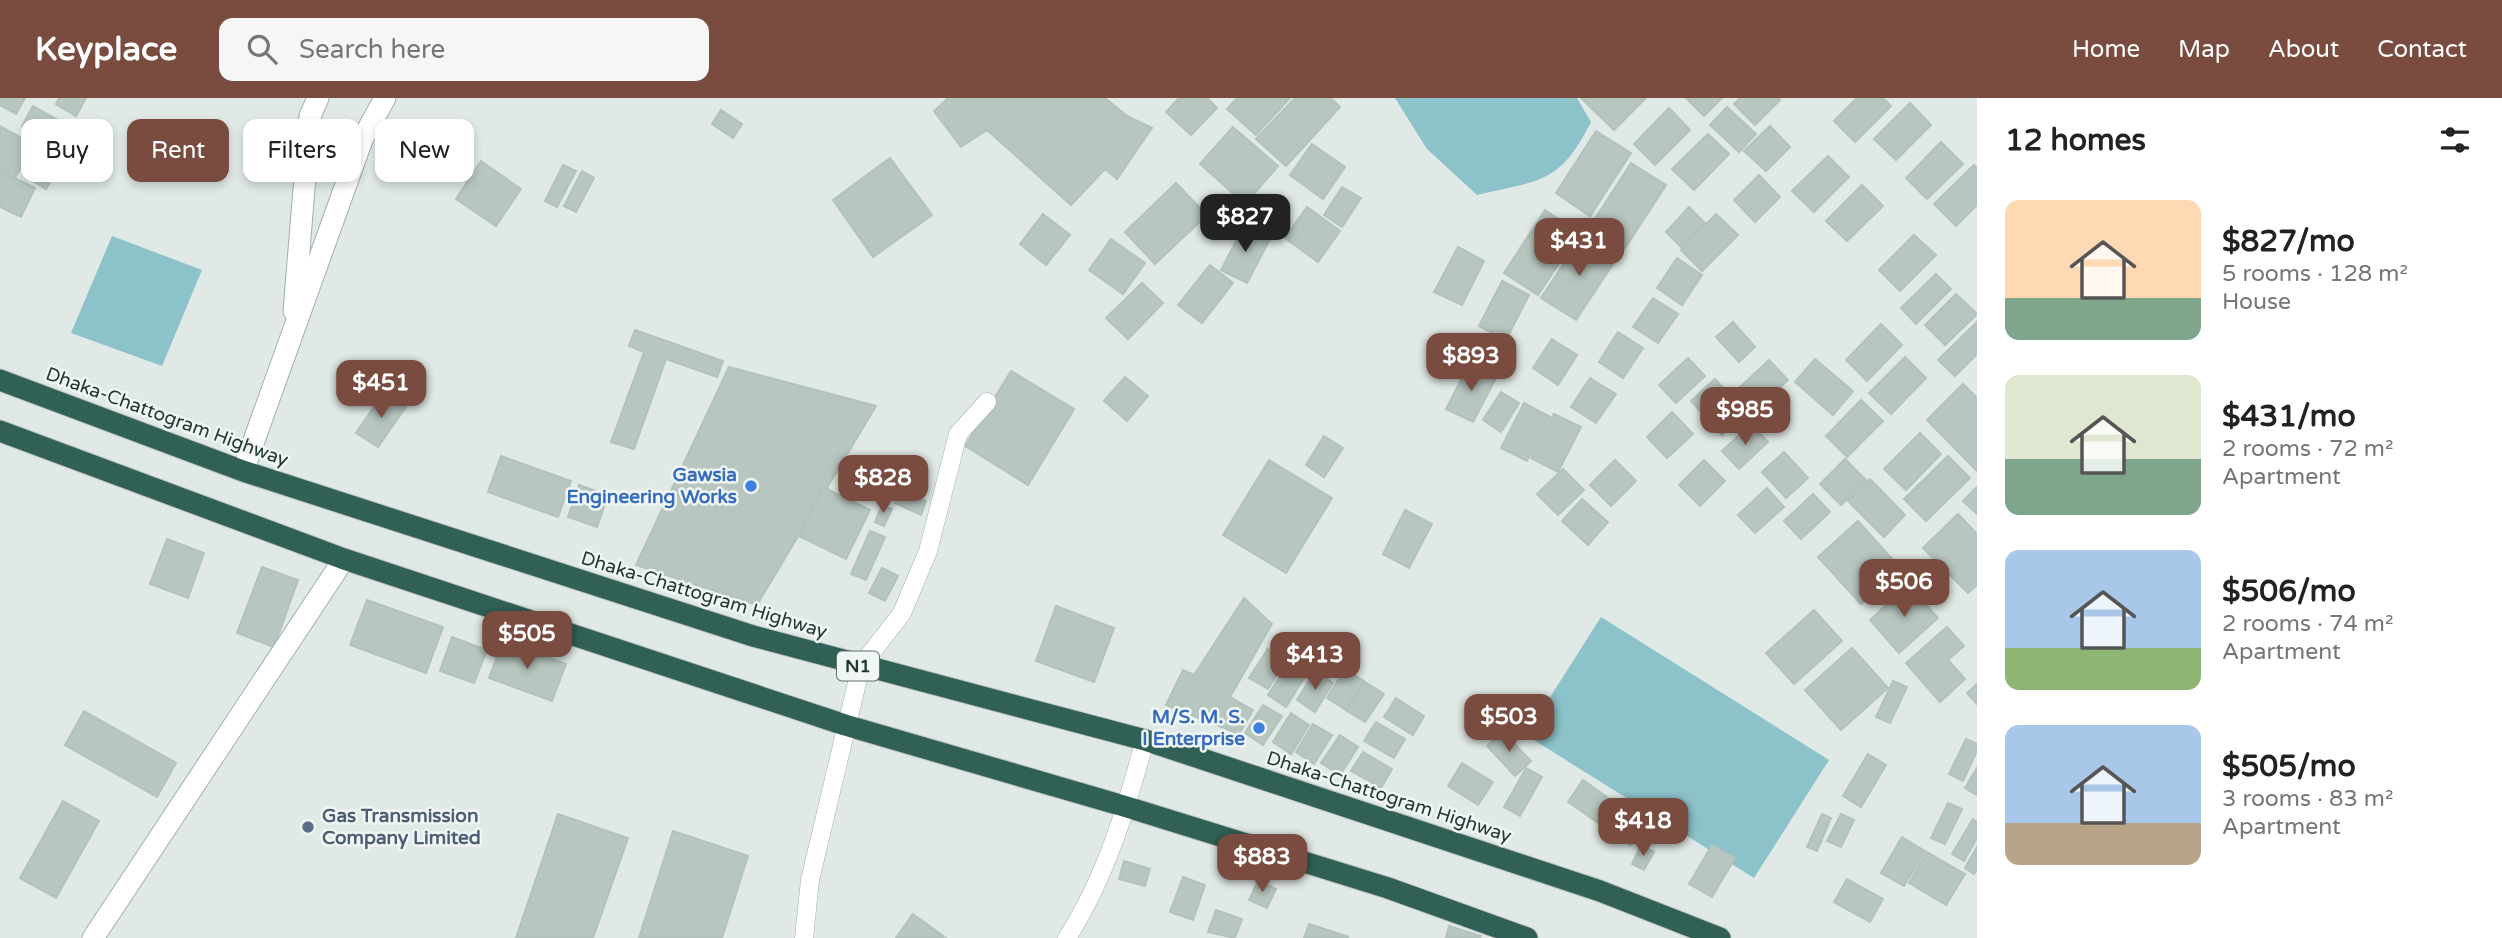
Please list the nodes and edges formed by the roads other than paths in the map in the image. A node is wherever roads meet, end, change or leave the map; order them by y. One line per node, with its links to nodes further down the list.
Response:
1 (318, 98): 3 (street)
2 (385, 98): 3 (street)
3 (293, 334): 7 (street)
4 (0, 380): 7 (highway, Dhaka-Chattogram Highway / N1)
5 (987, 402): 9 (lane)
6 (0, 431): 8 (highway)
7 (243, 471): 9 (highway, Dhaka-Chattogram Highway / N1)
8 (344, 559): 10 (highway); 13 (street)
9 (861, 666): 10 (lane); 11 (highway, Dhaka-Chattogram Highway / N1)
10 (845, 725): 12 (highway); 14 (lane)
11 (1145, 740): 12 (lane); 17 (highway, Dhaka-Chattogram Highway / N1)
12 (1127, 807): 15 (lane); 16 (highway)
13 (93, 938)
14 (804, 938)
15 (1067, 938)
16 (1527, 938)
17 (1720, 938)

